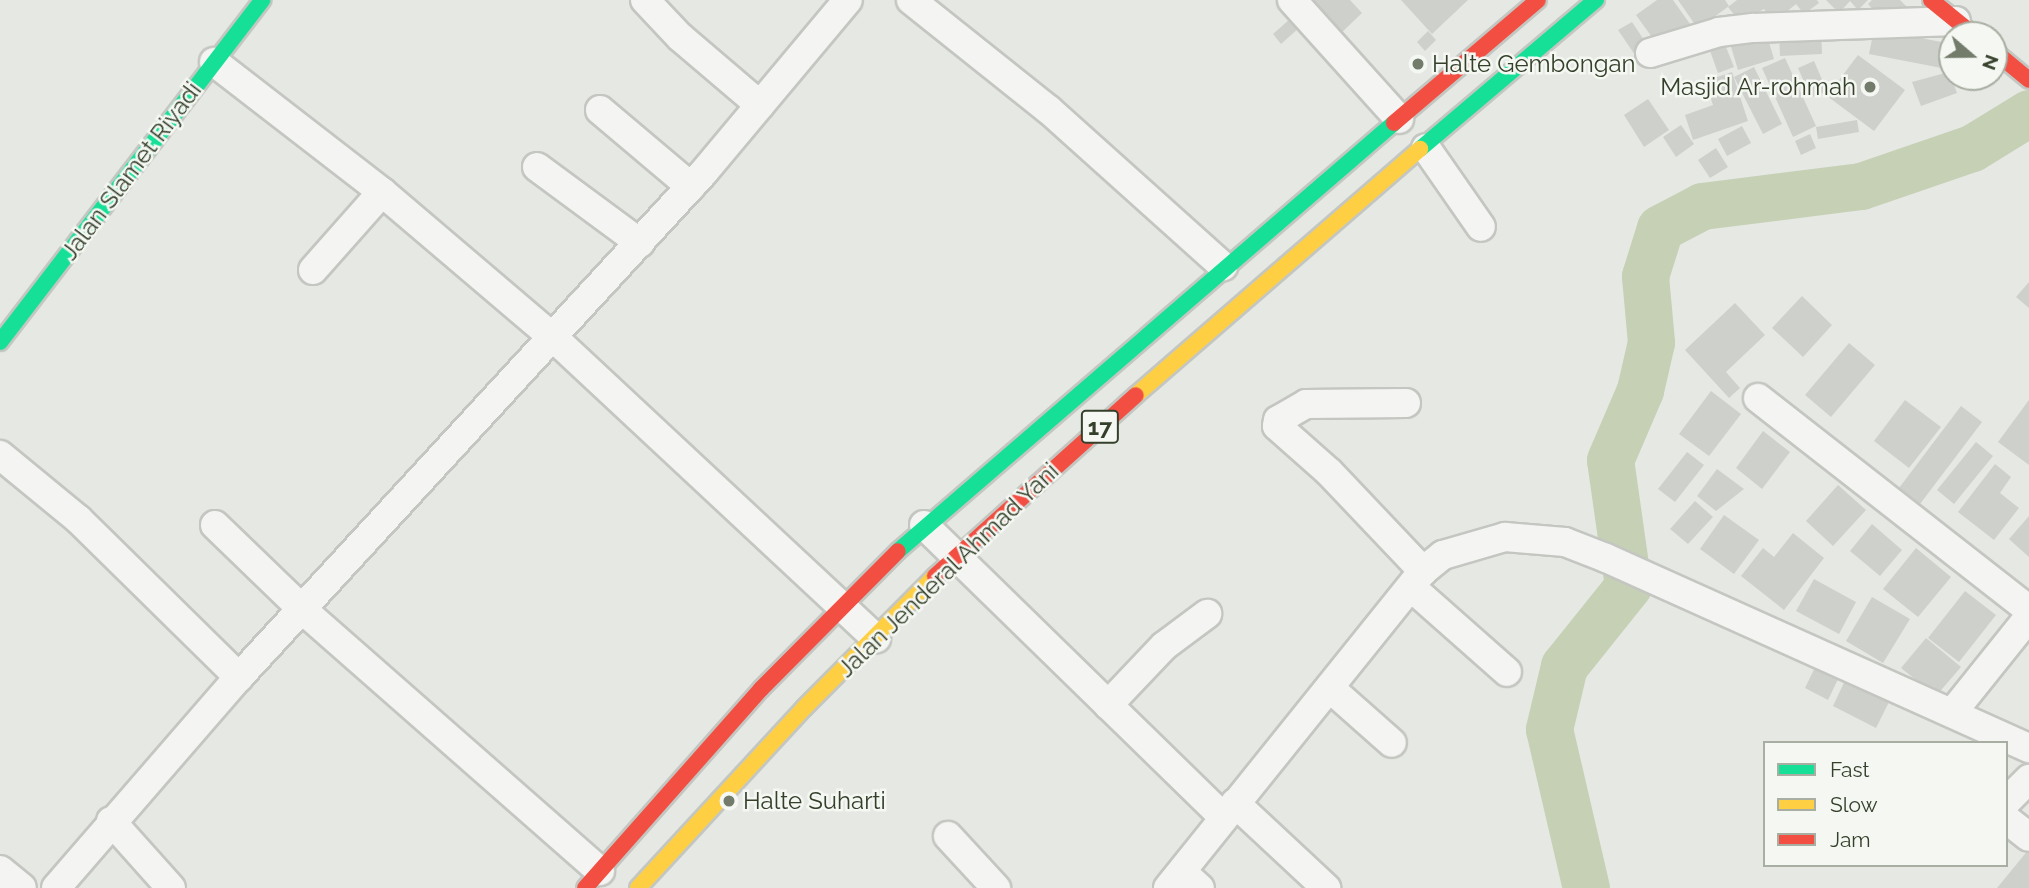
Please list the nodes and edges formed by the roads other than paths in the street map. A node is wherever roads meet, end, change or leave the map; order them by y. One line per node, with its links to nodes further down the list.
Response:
1 (262, 0): 12 (main road, Jalan Slamet Riyadi)
2 (645, 0): 15 (street)
3 (848, 0): 15 (street)
4 (911, 0): 24 (street)
5 (1292, 0): 17 (street)
6 (1538, 0): 17 (main road, Jalan Jenderal Ahmad Yani / 17)
7 (1596, 0): 18 (main road, Jalan Jenderal Ahmad Yani / 17)
8 (1931, 0): 9 (main road)
9 (1956, 21)
10 (1938, 28): 11 (street)
11 (1650, 53)
12 (214, 62): 21 (street); 27 (main road, Jalan Slamet Riyadi)
13 (2008, 62): 14 (main road)
14 (2025, 76)
15 (760, 105): 20 (street)
16 (600, 110): 20 (street)
17 (1399, 119): 24 (main road, Jalan Jenderal Ahmad Yani / 17)
18 (1426, 148): 22 (street); 33 (main road, Jalan Jenderal Ahmad Yani / 17)
19 (537, 167): 23 (street)
20 (691, 187): 23 (street)
21 (382, 192): 25 (street); 26 (street)
22 (1481, 227)
23 (640, 243): 26 (street)
24 (1223, 266): 32 (main road, Jalan Jenderal Ahmad Yani / 17)
25 (313, 270)
26 (555, 339): 35 (street); 37 (street)
27 (0, 342)
28 (1758, 398): 36 (street)
29 (1406, 404): 34 (street)
30 (0, 454): 42 (street)
31 (215, 525): 37 (street)
32 (924, 525): 33 (street); 35 (main road, Jalan Jenderal Ahmad Yani / 17)
33 (955, 556): 40 (main road, Jalan Jenderal Ahmad Yani / 17); 44 (street)
34 (1417, 579): 41 (street); 43 (street); 45 (street)
35 (841, 604): 40 (street); 56 (main road, Jalan Jenderal Ahmad Yani / 17)
36 (2029, 610)
37 (303, 611): 42 (street); 56 (street)
38 (1207, 614): 44 (street)
39 (2029, 617): 45 (street)
40 (876, 638): 61 (main road, Jalan Jenderal Ahmad Yani / 17)
41 (1507, 672)
42 (239, 677): 51 (street)
43 (1331, 689): 46 (street); 50 (street)
44 (1108, 705): 50 (street)
45 (1952, 713): 47 (street)
46 (1392, 743)
47 (2029, 748)
48 (2029, 779): 49 (street)
49 (2008, 800)
50 (1228, 810): 57 (street); 63 (street)
51 (111, 821): 59 (street); 60 (street)
52 (2008, 821): 54 (street)
53 (948, 836): 62 (street)
54 (2029, 837)
55 (0, 870): 58 (street)
56 (592, 879)
57 (1183, 882)
58 (22, 888)
59 (56, 888)
60 (171, 888)
61 (638, 888)
62 (996, 888)
63 (1326, 888)

